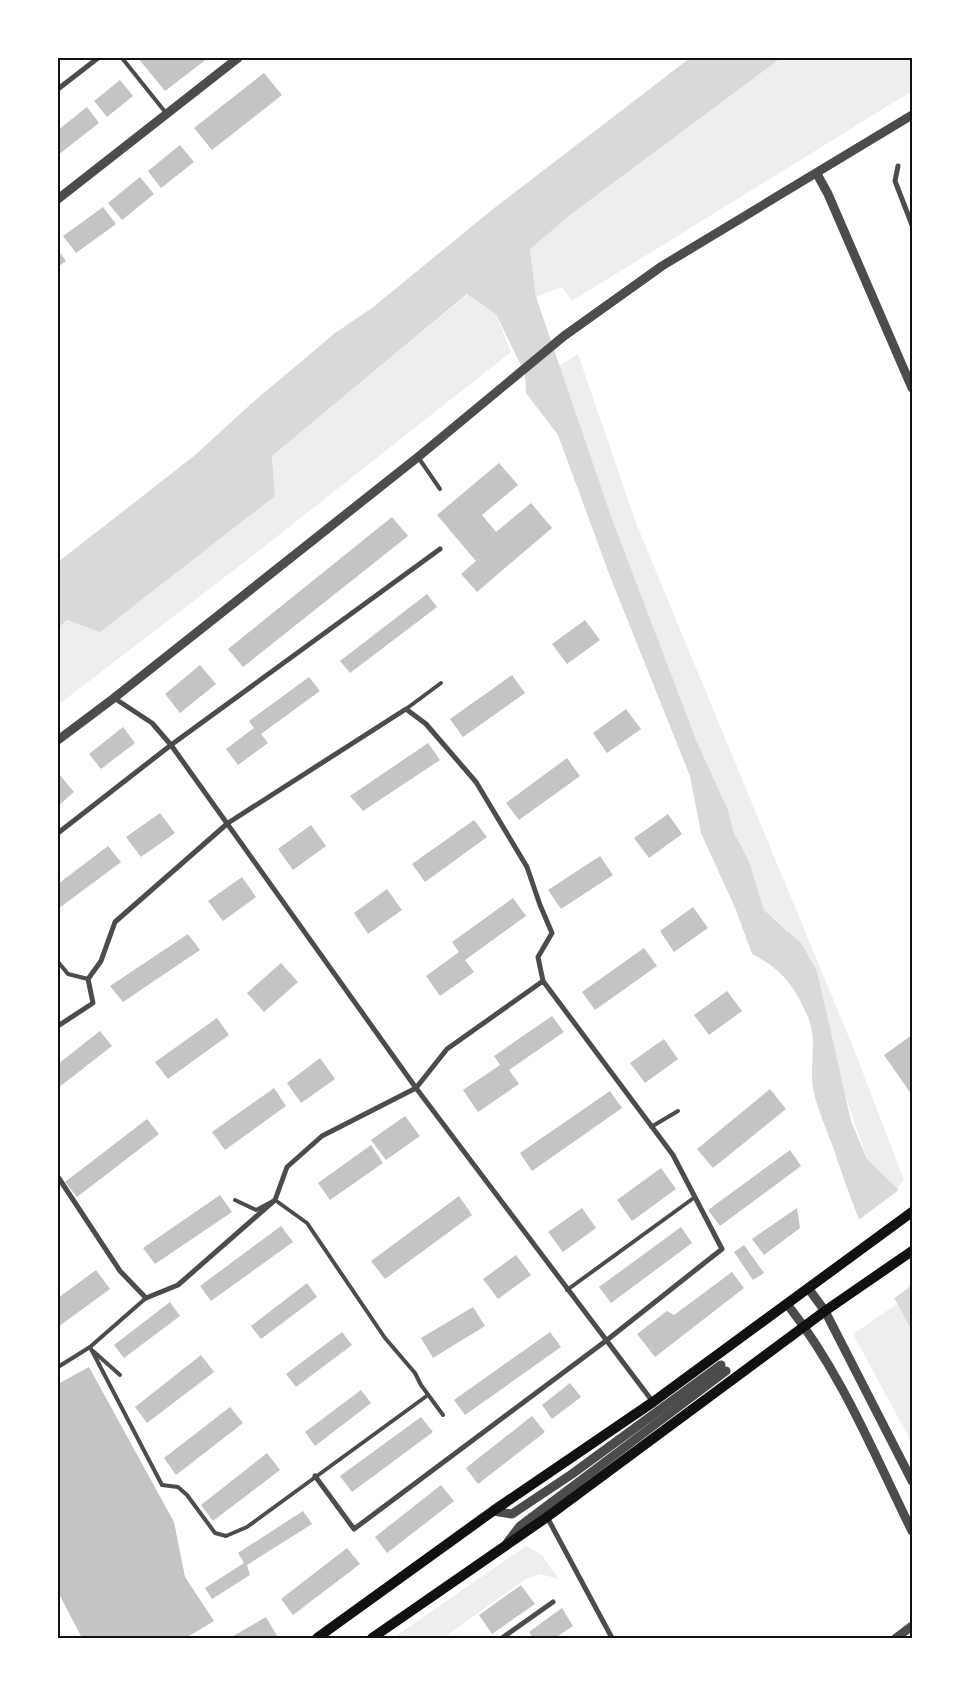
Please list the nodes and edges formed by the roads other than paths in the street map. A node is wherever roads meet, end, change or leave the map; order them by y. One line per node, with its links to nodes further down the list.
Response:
1 (98, 58): 4 (street)
2 (122, 58): 5 (lane)
3 (238, 58): 5 (street)
4 (58, 89)
5 (166, 113): 9 (street)
6 (912, 115): 8 (street)
7 (898, 166): 10 (street)
8 (816, 174): 11 (street); 12 (street)
9 (58, 199)
10 (912, 225)
11 (912, 388)
12 (418, 457): 13 (lane); 16 (street)
13 (440, 489)
14 (440, 549): 19 (street)
15 (441, 683): 17 (lane)
16 (114, 698): 18 (street); 19 (street)
17 (406, 709): 20 (street); 24 (street)
18 (58, 740)
19 (171, 745): 20 (street); 21 (street)
20 (228, 822): 23 (street); 26 (street)
21 (58, 833)
22 (59, 963): 23 (lane)
23 (88, 979): 25 (street)
24 (543, 982): 26 (street); 28 (street)
25 (58, 1026)
26 (416, 1088): 32 (street); 36 (street)
27 (678, 1110): 28 (lane)
28 (651, 1127): 30 (street)
29 (58, 1178): 37 (street)
30 (694, 1197): 36 (lane); 41 (street)
31 (235, 1200): 32 (lane)
32 (275, 1200): 37 (street); 45 (lane)
33 (912, 1212): 35 (main road)
34 (912, 1250): 39 (main road)
35 (808, 1288): 38 (main road); 39 (street)
36 (566, 1290): 41 (street)
37 (146, 1298): 42 (lane)
38 (787, 1304): 40 (street); 46 (main road)
39 (825, 1311): 40 (main road); 49 (street)
40 (805, 1326): 51 (main road); 52 (street)
41 (607, 1340): 46 (street); 48 (street)
42 (90, 1347): 43 (lane); 44 (lane); 48 (lane)
43 (58, 1367)
44 (120, 1375)
45 (428, 1395): 47 (lane); 48 (lane)
46 (653, 1402): 50 (main road)
47 (443, 1415)
48 (315, 1476)
49 (912, 1481)
50 (493, 1511): 53 (street); 56 (main road)
51 (547, 1517): 53 (main road); 59 (street)
52 (912, 1531)
53 (504, 1547): 57 (main road)
54 (554, 1602): 58 (street)
55 (912, 1626): 60 (street)
56 (317, 1638)
57 (372, 1638)
58 (502, 1638)
59 (612, 1638)
60 (896, 1638)

